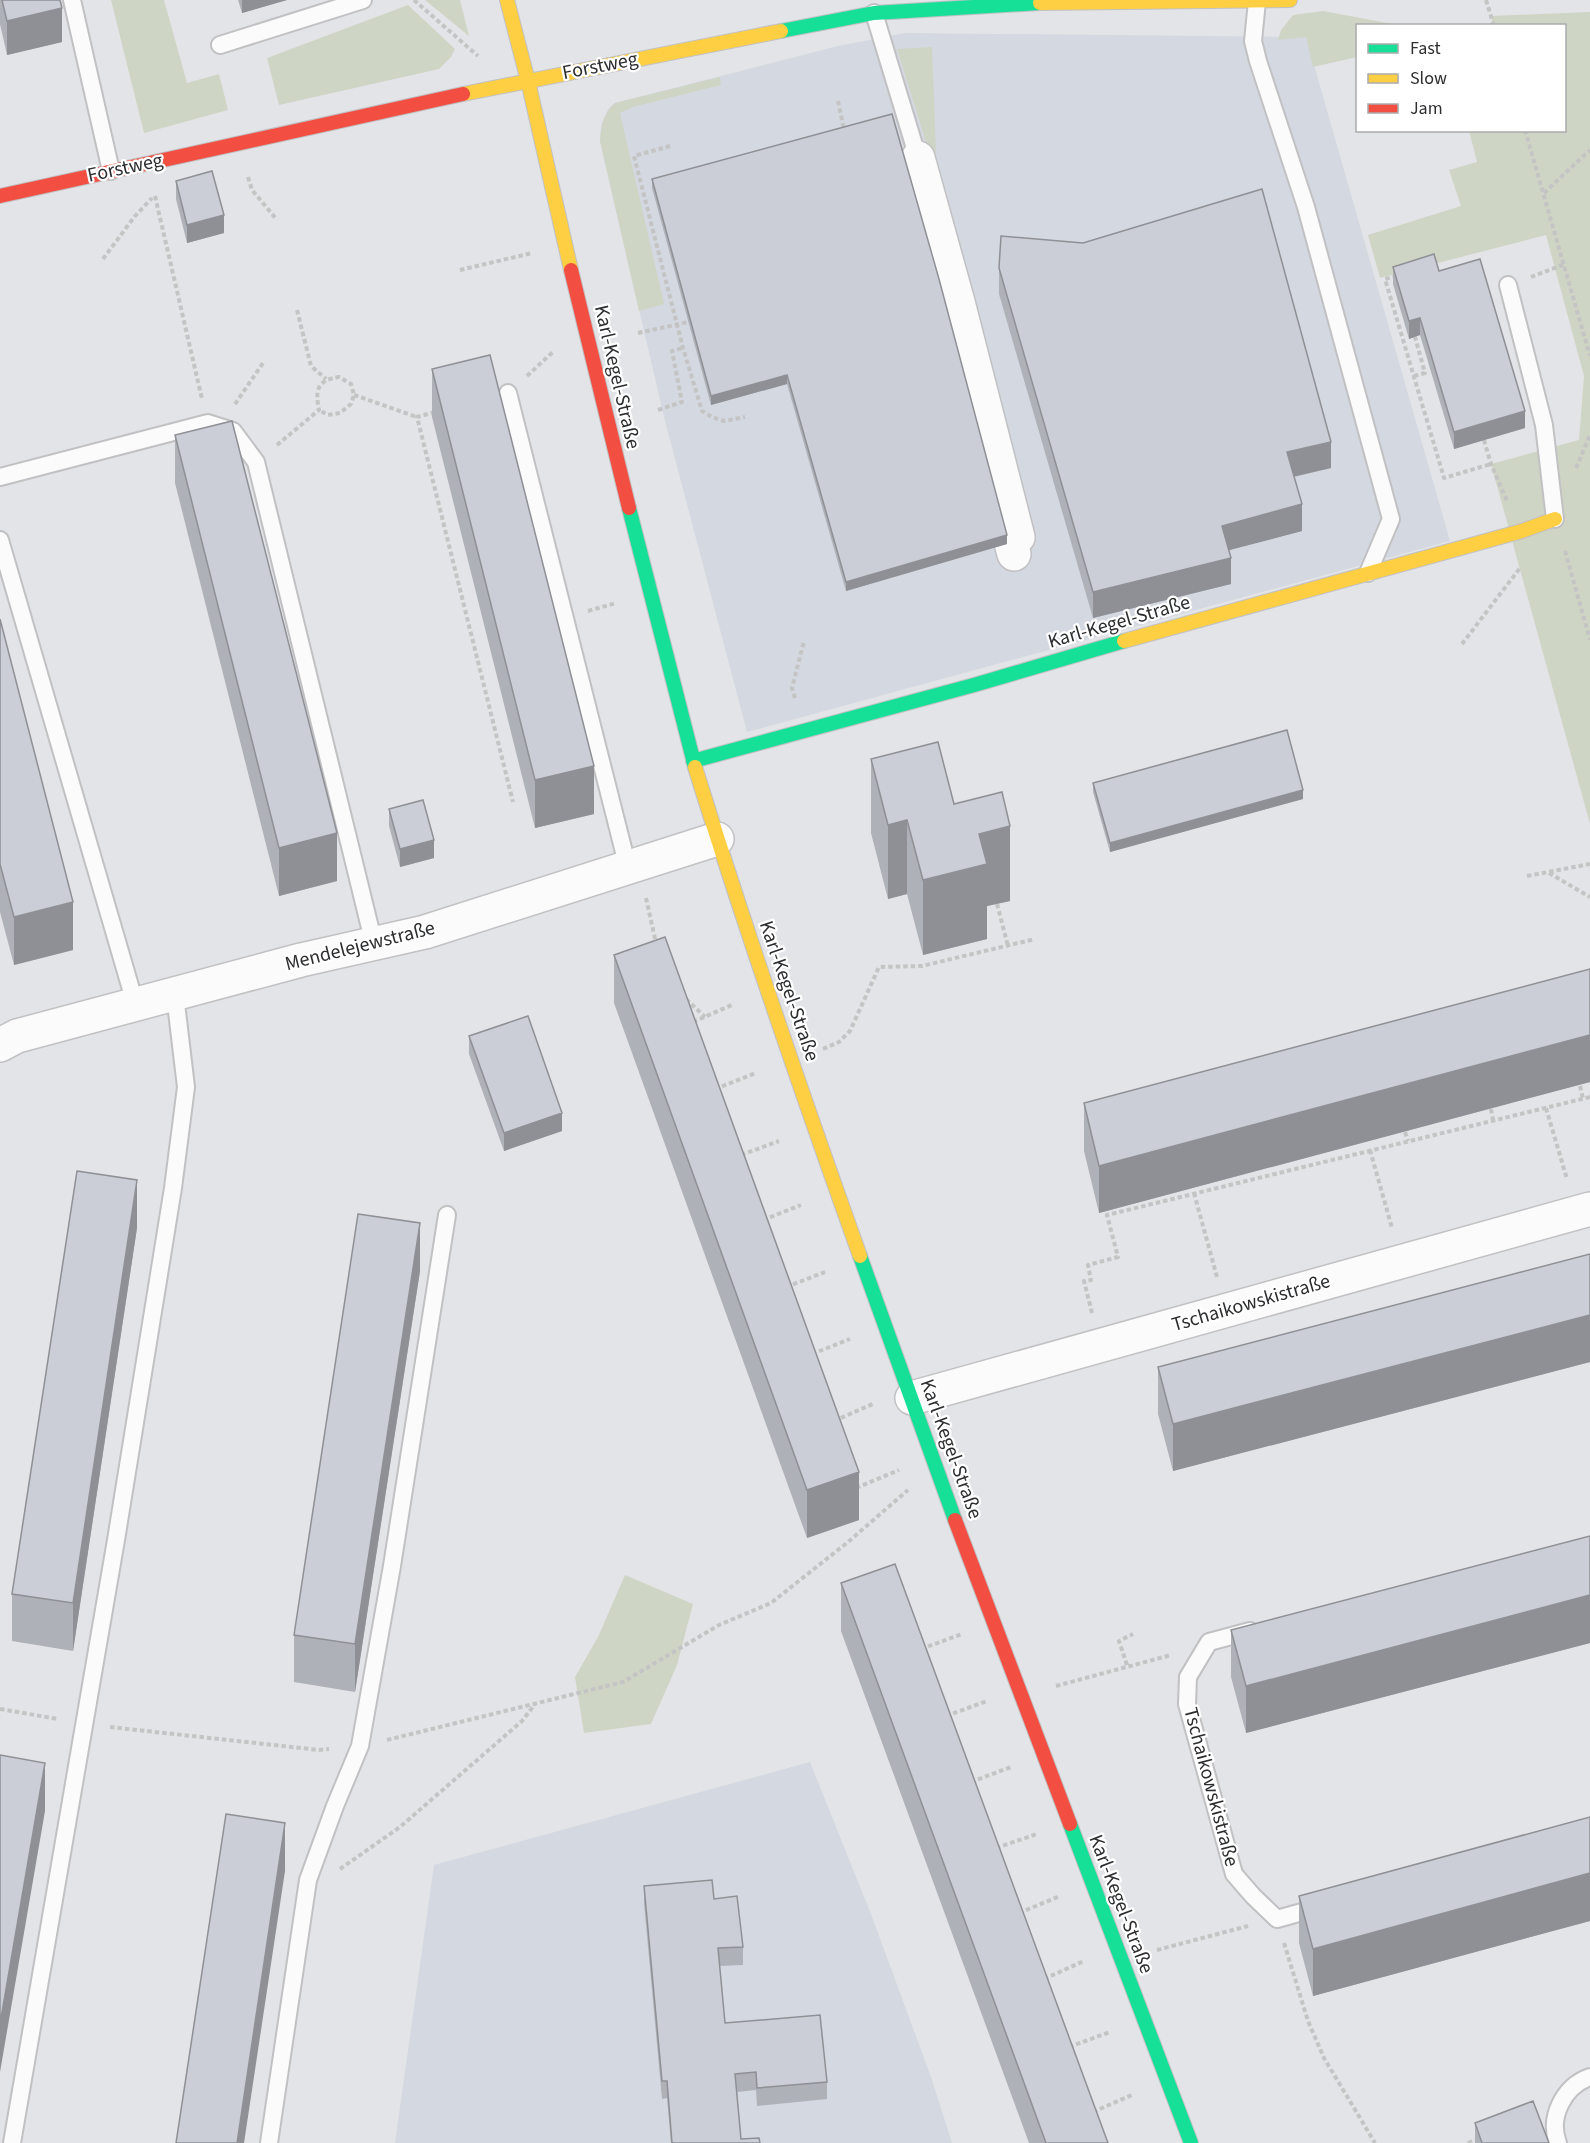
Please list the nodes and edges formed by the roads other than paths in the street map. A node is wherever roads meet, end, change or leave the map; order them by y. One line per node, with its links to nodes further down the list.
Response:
1 (72, 0): 11 (lane)
2 (363, 0): 8 (lane)
3 (507, 0): 9 (street, Karl-Kegel-Straße)
4 (1290, 0): 6 (street, Forstweg)
5 (1209, 1): 6 (street, Forstweg); 7 (street, Forstweg)
6 (1257, 1): 19 (lane)
7 (874, 13): 9 (street, Forstweg); 10 (lane)
8 (220, 45)
9 (528, 81): 11 (street, Forstweg); 20 (street, Karl-Kegel-Straße)
10 (918, 158): 18 (street)
11 (111, 171): 12 (street, Forstweg)
12 (0, 196)
13 (1508, 285): 16 (lane)
14 (508, 393): 22 (lane)
15 (0, 477): 23 (lane)
16 (1555, 519): 19 (street, Karl-Kegel-Straße)
17 (0, 540): 25 (lane)
18 (1014, 554)
19 (1367, 574): 20 (street, Karl-Kegel-Straße)
20 (693, 761): 21 (street, Karl-Kegel-Straße)
21 (717, 839): 22 (street, Mendelejewstraße); 29 (street, Karl-Kegel-Straße)
22 (634, 866): 23 (street, Mendelejewstraße)
23 (374, 944): 24 (street, Mendelejewstraße)
24 (175, 995): 25 (street, Mendelejewstraße); 33 (lane)
25 (135, 1003): 26 (street, Mendelejewstraße)
26 (0, 1045)
27 (1584, 1210): 29 (street, Tschaikowskistraße)
28 (447, 1215): 34 (lane)
29 (912, 1398): 35 (street, Karl-Kegel-Straße)
30 (1267, 1627): 31 (lane, Tschaikowskistraße)
31 (1333, 1903)
32 (1590, 2077): 36 (lane)
33 (12, 2143)
34 (269, 2143)
35 (1191, 2143)
36 (1558, 2143)

